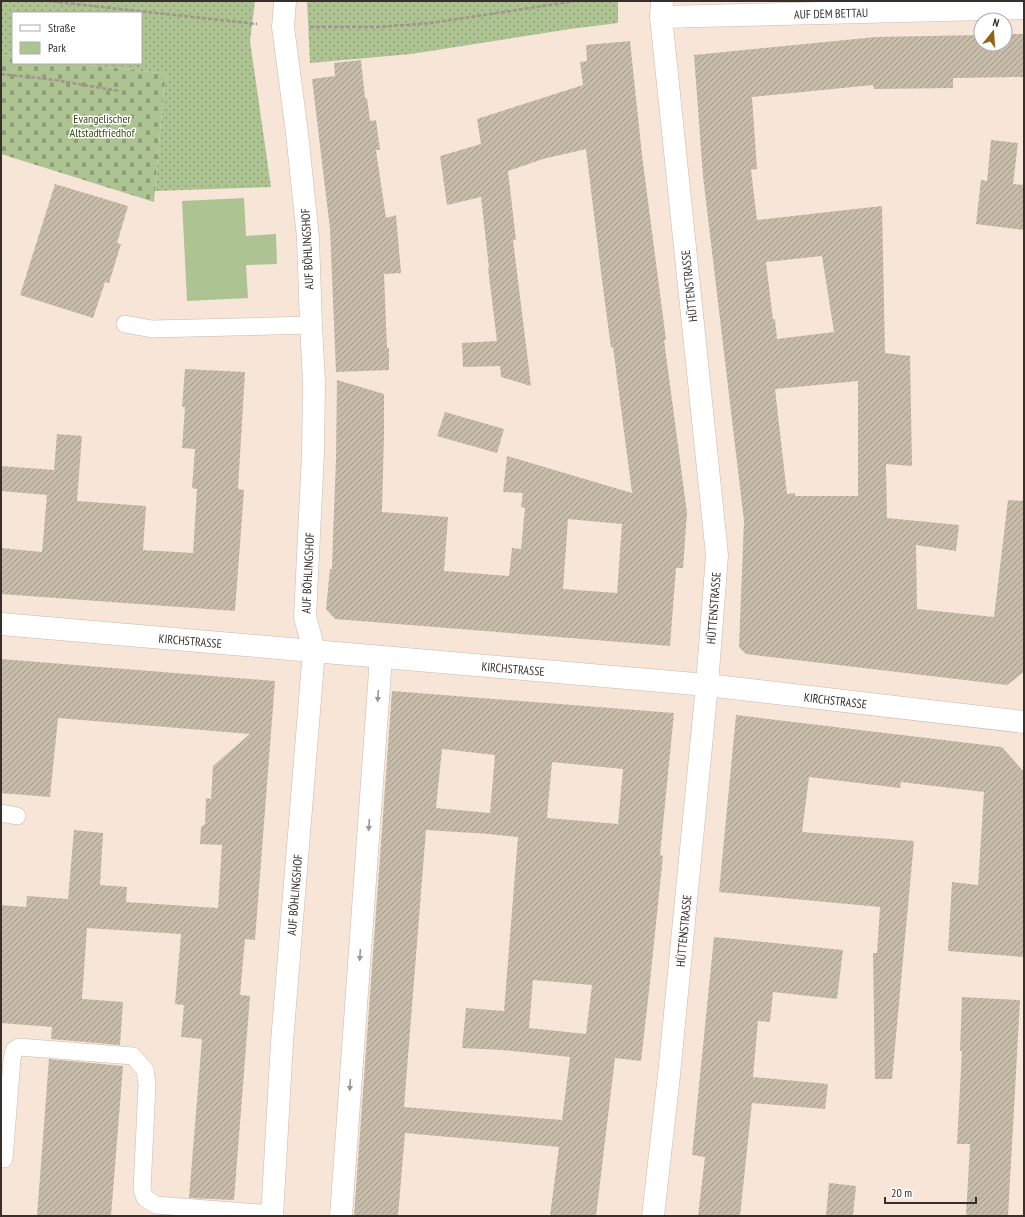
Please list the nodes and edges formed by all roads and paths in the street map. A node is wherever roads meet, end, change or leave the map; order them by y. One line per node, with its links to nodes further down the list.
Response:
1 (285, 1): 7 (street, AUF BÖHLINGSHOF)
2 (1024, 8): 3 (street, AUF DEM BETTAU)
3 (662, 9): 11 (street, HÜTTENSTRASSE)
4 (1, 74): 5 (path)
5 (120, 91)
6 (125, 324): 7 (lane)
7 (311, 325): 9 (street, AUF BÖHLINGSHOF)
8 (1, 624): 9 (street, KIRCHSTRASSE)
9 (314, 650): 10 (street, KIRCHSTRASSE); 14 (street, AUF BÖHLINGSHOF)
10 (381, 657): 11 (street, KIRCHSTRASSE); 15 (street, one-way to 15)
11 (707, 685): 12 (street, KIRCHSTRASSE); 16 (street, HÜTTENSTRASSE)
12 (1024, 722)
13 (4, 1159): 14 (lane)
14 (272, 1215)
15 (341, 1216)
16 (653, 1216)

